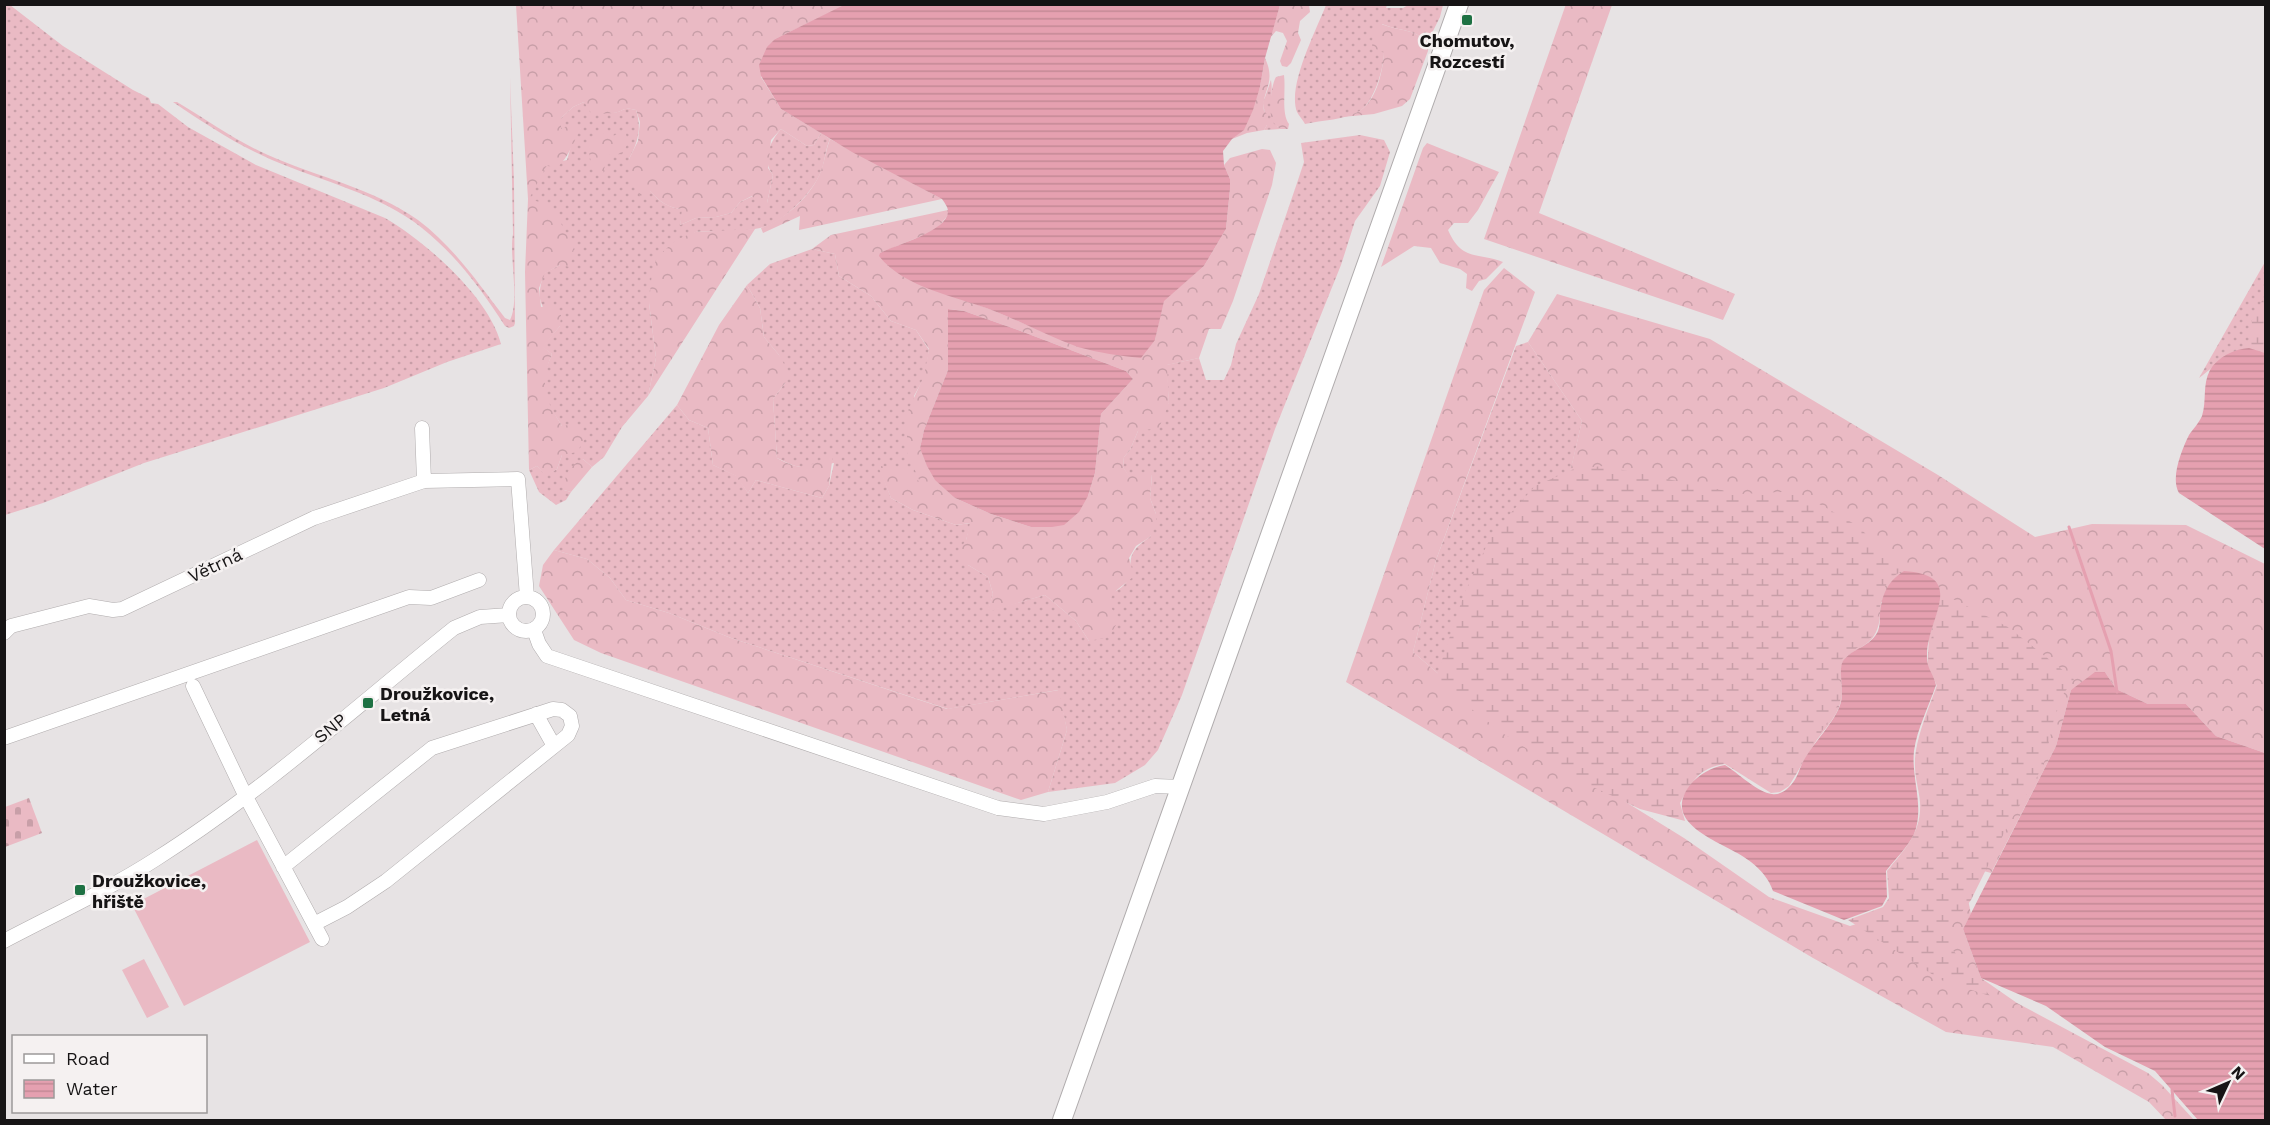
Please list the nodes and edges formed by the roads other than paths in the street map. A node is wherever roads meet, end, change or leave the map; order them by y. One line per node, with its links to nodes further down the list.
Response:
1 (1459, 4): 13 (main road)
2 (422, 428): 3 (street)
3 (424, 481): 5 (street, Větrná); 8 (street, Větrná)
4 (479, 580): 11 (street)
5 (527, 597): 6 (street); 7 (street)
6 (508, 615): 7 (street); 14 (street, SNP)
7 (534, 630): 13 (street)
8 (4, 633)
9 (193, 686): 14 (street)
10 (536, 714): 12 (street); 12 (street); 15 (street)
11 (4, 738)
12 (554, 746): 16 (street)
13 (1181, 787): 19 (main road)
14 (246, 796): 15 (street); 18 (street, SNP)
15 (283, 867): 16 (street)
16 (314, 924): 17 (street)
17 (322, 939)
18 (4, 941)
19 (1062, 1120)

